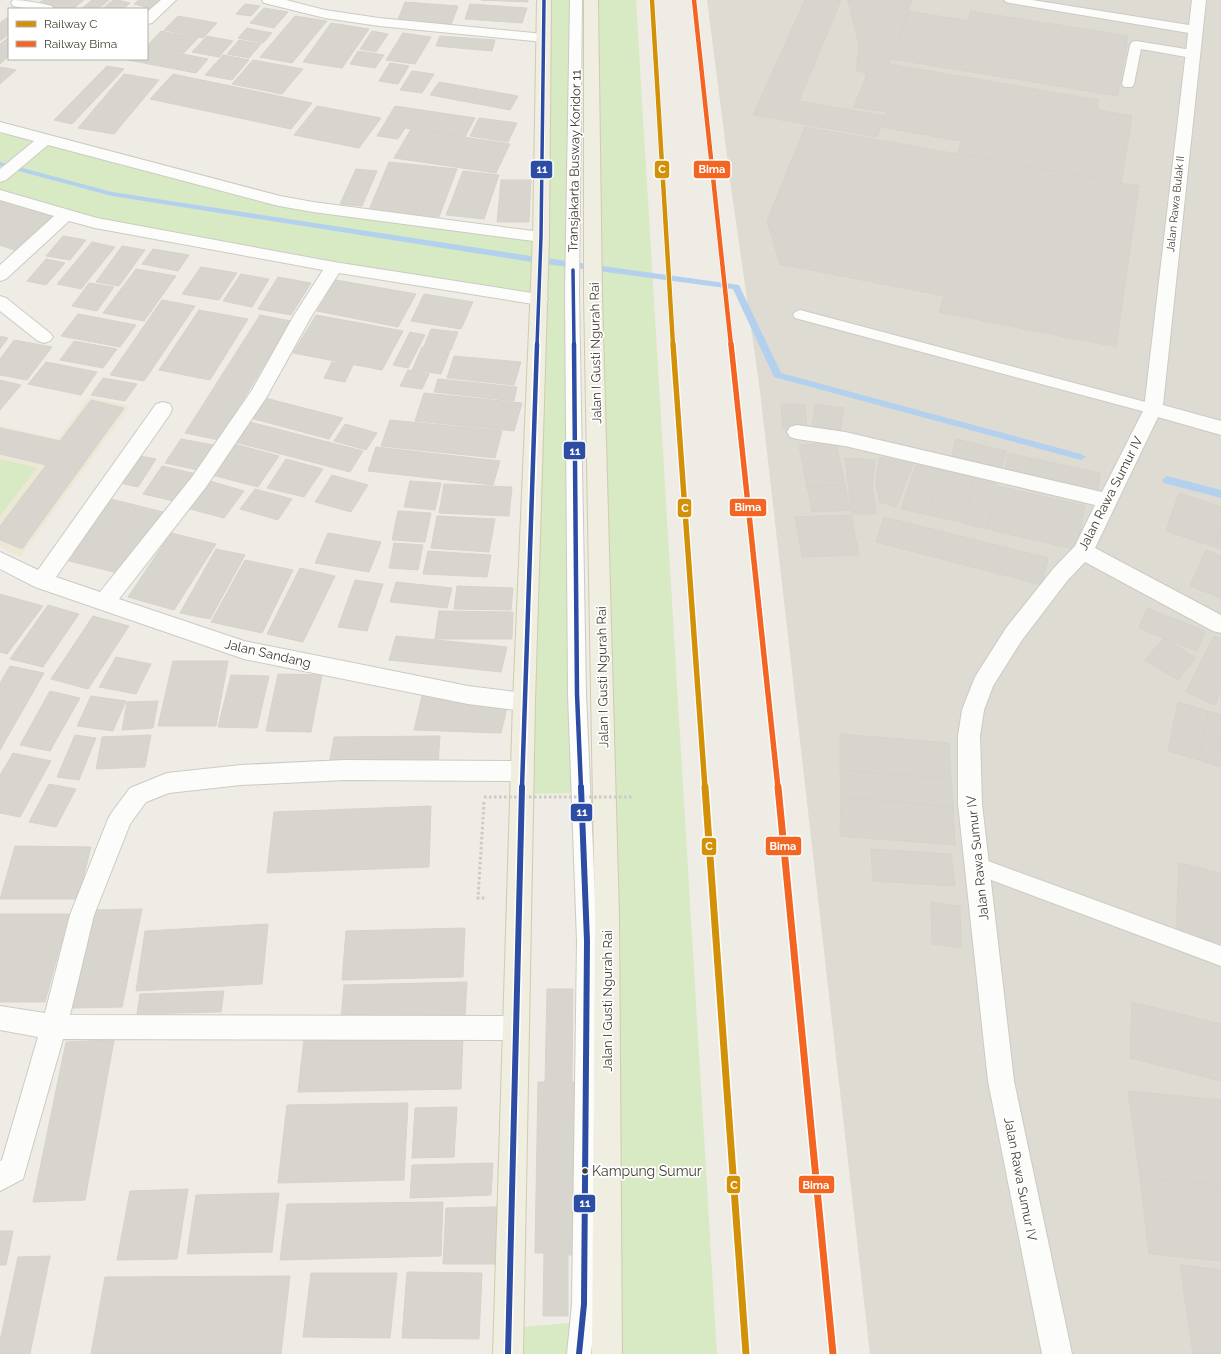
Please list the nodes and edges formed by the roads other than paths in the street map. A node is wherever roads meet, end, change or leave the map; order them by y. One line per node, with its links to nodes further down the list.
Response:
1 (169, 0): 10 (street)
2 (269, 0): 12 (street)
3 (544, 0): 12 (main road)
4 (576, 0): 24 (lane, Transjakarta Busway Koridor 11)
5 (591, 0): 24 (main road, Jalan I Gusti Ngurah Rai)
6 (1010, 0): 11 (lane)
7 (1199, 0): 11 (street, Jalan Rawa Bulak II)
8 (18, 3): 9 (street)
9 (42, 8)
10 (148, 19)
11 (1195, 30): 13 (street, Jalan Rawa Bulak II)
12 (544, 38): 20 (main road)
13 (1192, 54): 14 (lane); 28 (street, Jalan Rawa Bulak II)
14 (1128, 84)
15 (0, 127): 16 (street)
16 (42, 141): 17 (street); 20 (street)
17 (0, 177)
18 (0, 195): 19 (street)
19 (65, 215): 21 (street); 22 (street)
20 (541, 243): 23 (main road)
21 (334, 267): 23 (street); 36 (street)
22 (0, 275)
23 (539, 290): 38 (main road)
24 (583, 294): 48 (lane, Transjakarta Busway Koridor 11); 49 (main road, Jalan I Gusti Ngurah Rai)
25 (0, 302): 27 (street)
26 (800, 315): 28 (lane)
27 (44, 336)
28 (1153, 408): 30 (street); 32 (street, Jalan Rawa Sumur IV)
29 (163, 409): 35 (street)
30 (1221, 428)
31 (798, 432): 32 (street)
32 (1108, 501): 33 (street, Jalan Rawa Sumur IV)
33 (1083, 551): 37 (street); 40 (street, Jalan Rawa Sumur IV)
34 (3, 567): 35 (street, Jalan Sandang)
35 (42, 581): 36 (street, Jalan Sandang)
36 (104, 602): 38 (street, Jalan Sandang)
37 (1221, 625)
38 (524, 702): 39 (main road)
39 (522, 771): 43 (street); 44 (main road)
40 (977, 866): 41 (lane); 46 (street, Jalan Rawa Sumur IV)
41 (1221, 956)
42 (0, 1018): 43 (street)
43 (54, 1026): 44 (street); 45 (street)
44 (516, 1028): 47 (main road)
45 (0, 1177)
46 (1044, 1298): 50 (street, Jalan Rawa Sumur IV); 51 (lane)
47 (508, 1354)
48 (580, 1354)
49 (607, 1354)
50 (1057, 1354)
51 (1066, 1354)

